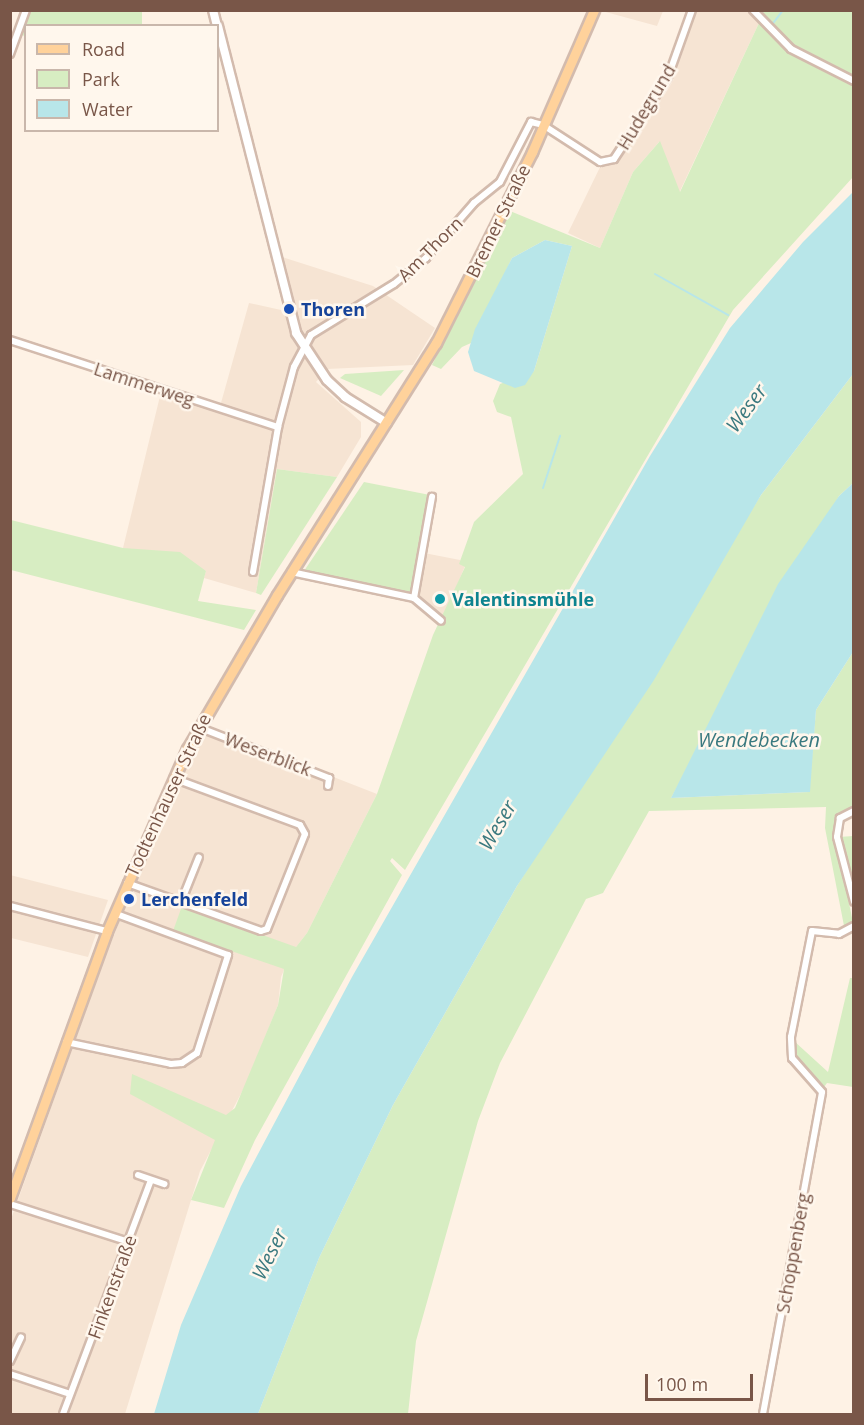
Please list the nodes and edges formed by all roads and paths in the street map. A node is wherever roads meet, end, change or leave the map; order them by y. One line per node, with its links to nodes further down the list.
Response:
1 (26, 10): 6 (street)
2 (594, 10): 8 (main road, Bremer Straße)
3 (693, 10): 8 (street, Hudegrund)
4 (753, 10): 7 (street)
5 (219, 34): 10 (street)
6 (10, 54)
7 (854, 81)
8 (543, 125): 10 (street, Am Thorn); 11 (main road, Bremer Straße)
9 (10, 340): 12 (street, Lammerweg)
10 (303, 347): 11 (street); 12 (street, Am Thorn)
11 (387, 423): 15 (main road, Todtenhauser Straße)
12 (278, 427): 14 (street, Am Thorn)
13 (432, 497): 16 (street)
14 (253, 572)
15 (291, 572): 16 (street); 18 (main road, Todtenhauser Straße)
16 (414, 598): 17 (street)
17 (441, 621)
18 (198, 727): 19 (main road, Todtenhauser Straße); 20 (street, Weserblick)
19 (173, 778): 23 (main road, Todtenhauser Straße); 24 (street)
20 (328, 786)
21 (854, 811): 25 (street)
22 (199, 857): 24 (street)
23 (127, 882): 24 (street); 27 (main road, Todtenhauser Straße)
24 (181, 902)
25 (854, 902)
26 (10, 906): 29 (street)
27 (114, 913): 29 (main road, Todtenhauser Straße); 30 (street)
28 (854, 926): 42 (street, Schoppenberg)
29 (107, 931): 30 (main road, Todtenhauser Straße)
30 (66, 1042): 34 (main road, Todtenhauser Straße)
31 (138, 1175): 32 (street)
32 (151, 1180): 33 (street); 36 (street, Finkenstraße)
33 (164, 1184)
34 (10, 1198)
35 (10, 1204): 36 (street)
36 (129, 1242): 40 (street, Finkenstraße)
37 (21, 1337): 38 (street)
38 (10, 1361)
39 (10, 1374): 40 (street)
40 (70, 1394): 41 (street, Finkenstraße)
41 (63, 1414)
42 (763, 1414)

